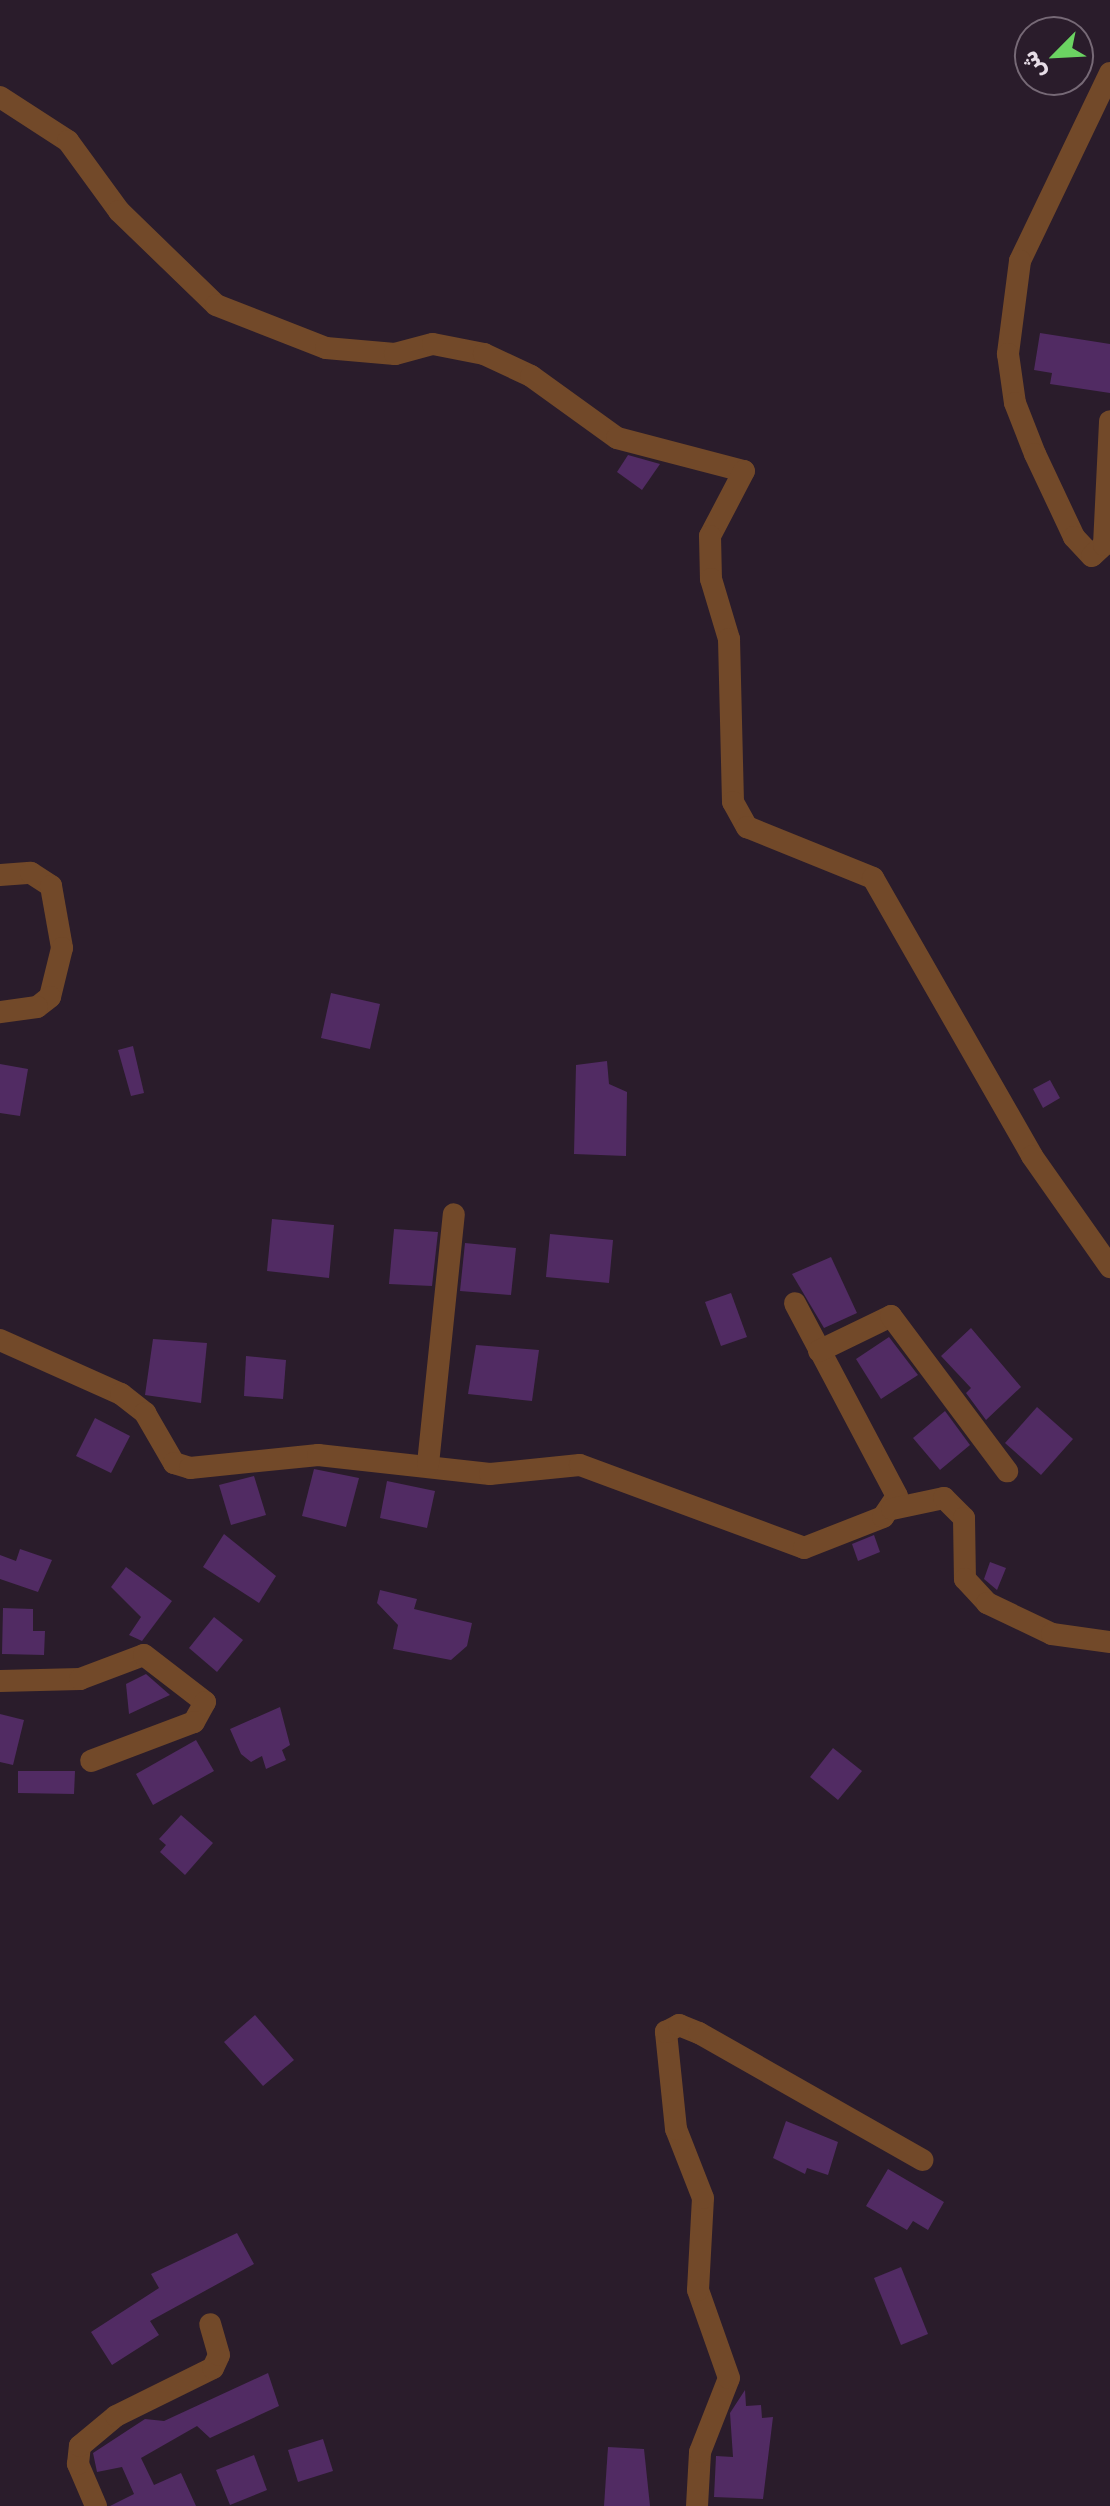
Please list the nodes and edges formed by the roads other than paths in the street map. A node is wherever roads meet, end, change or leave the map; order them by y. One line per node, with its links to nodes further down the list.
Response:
1 (1110, 73): 3 (street)
2 (0, 97): 7 (street)
3 (1110, 421)
4 (0, 875): 5 (street)
5 (0, 1012)
6 (454, 1214): 11 (street)
7 (1110, 1267)
8 (795, 1303): 10 (street)
9 (0, 1340): 11 (street)
10 (819, 1351): 12 (street); 13 (street)
11 (428, 1464): 13 (street)
12 (1007, 1471)
13 (892, 1509): 14 (street)
14 (1110, 1642)
15 (0, 1681): 16 (street)
16 (91, 1761)
17 (923, 2160): 20 (street)
18 (210, 2324): 19 (street)
19 (96, 2506)
20 (697, 2506)

